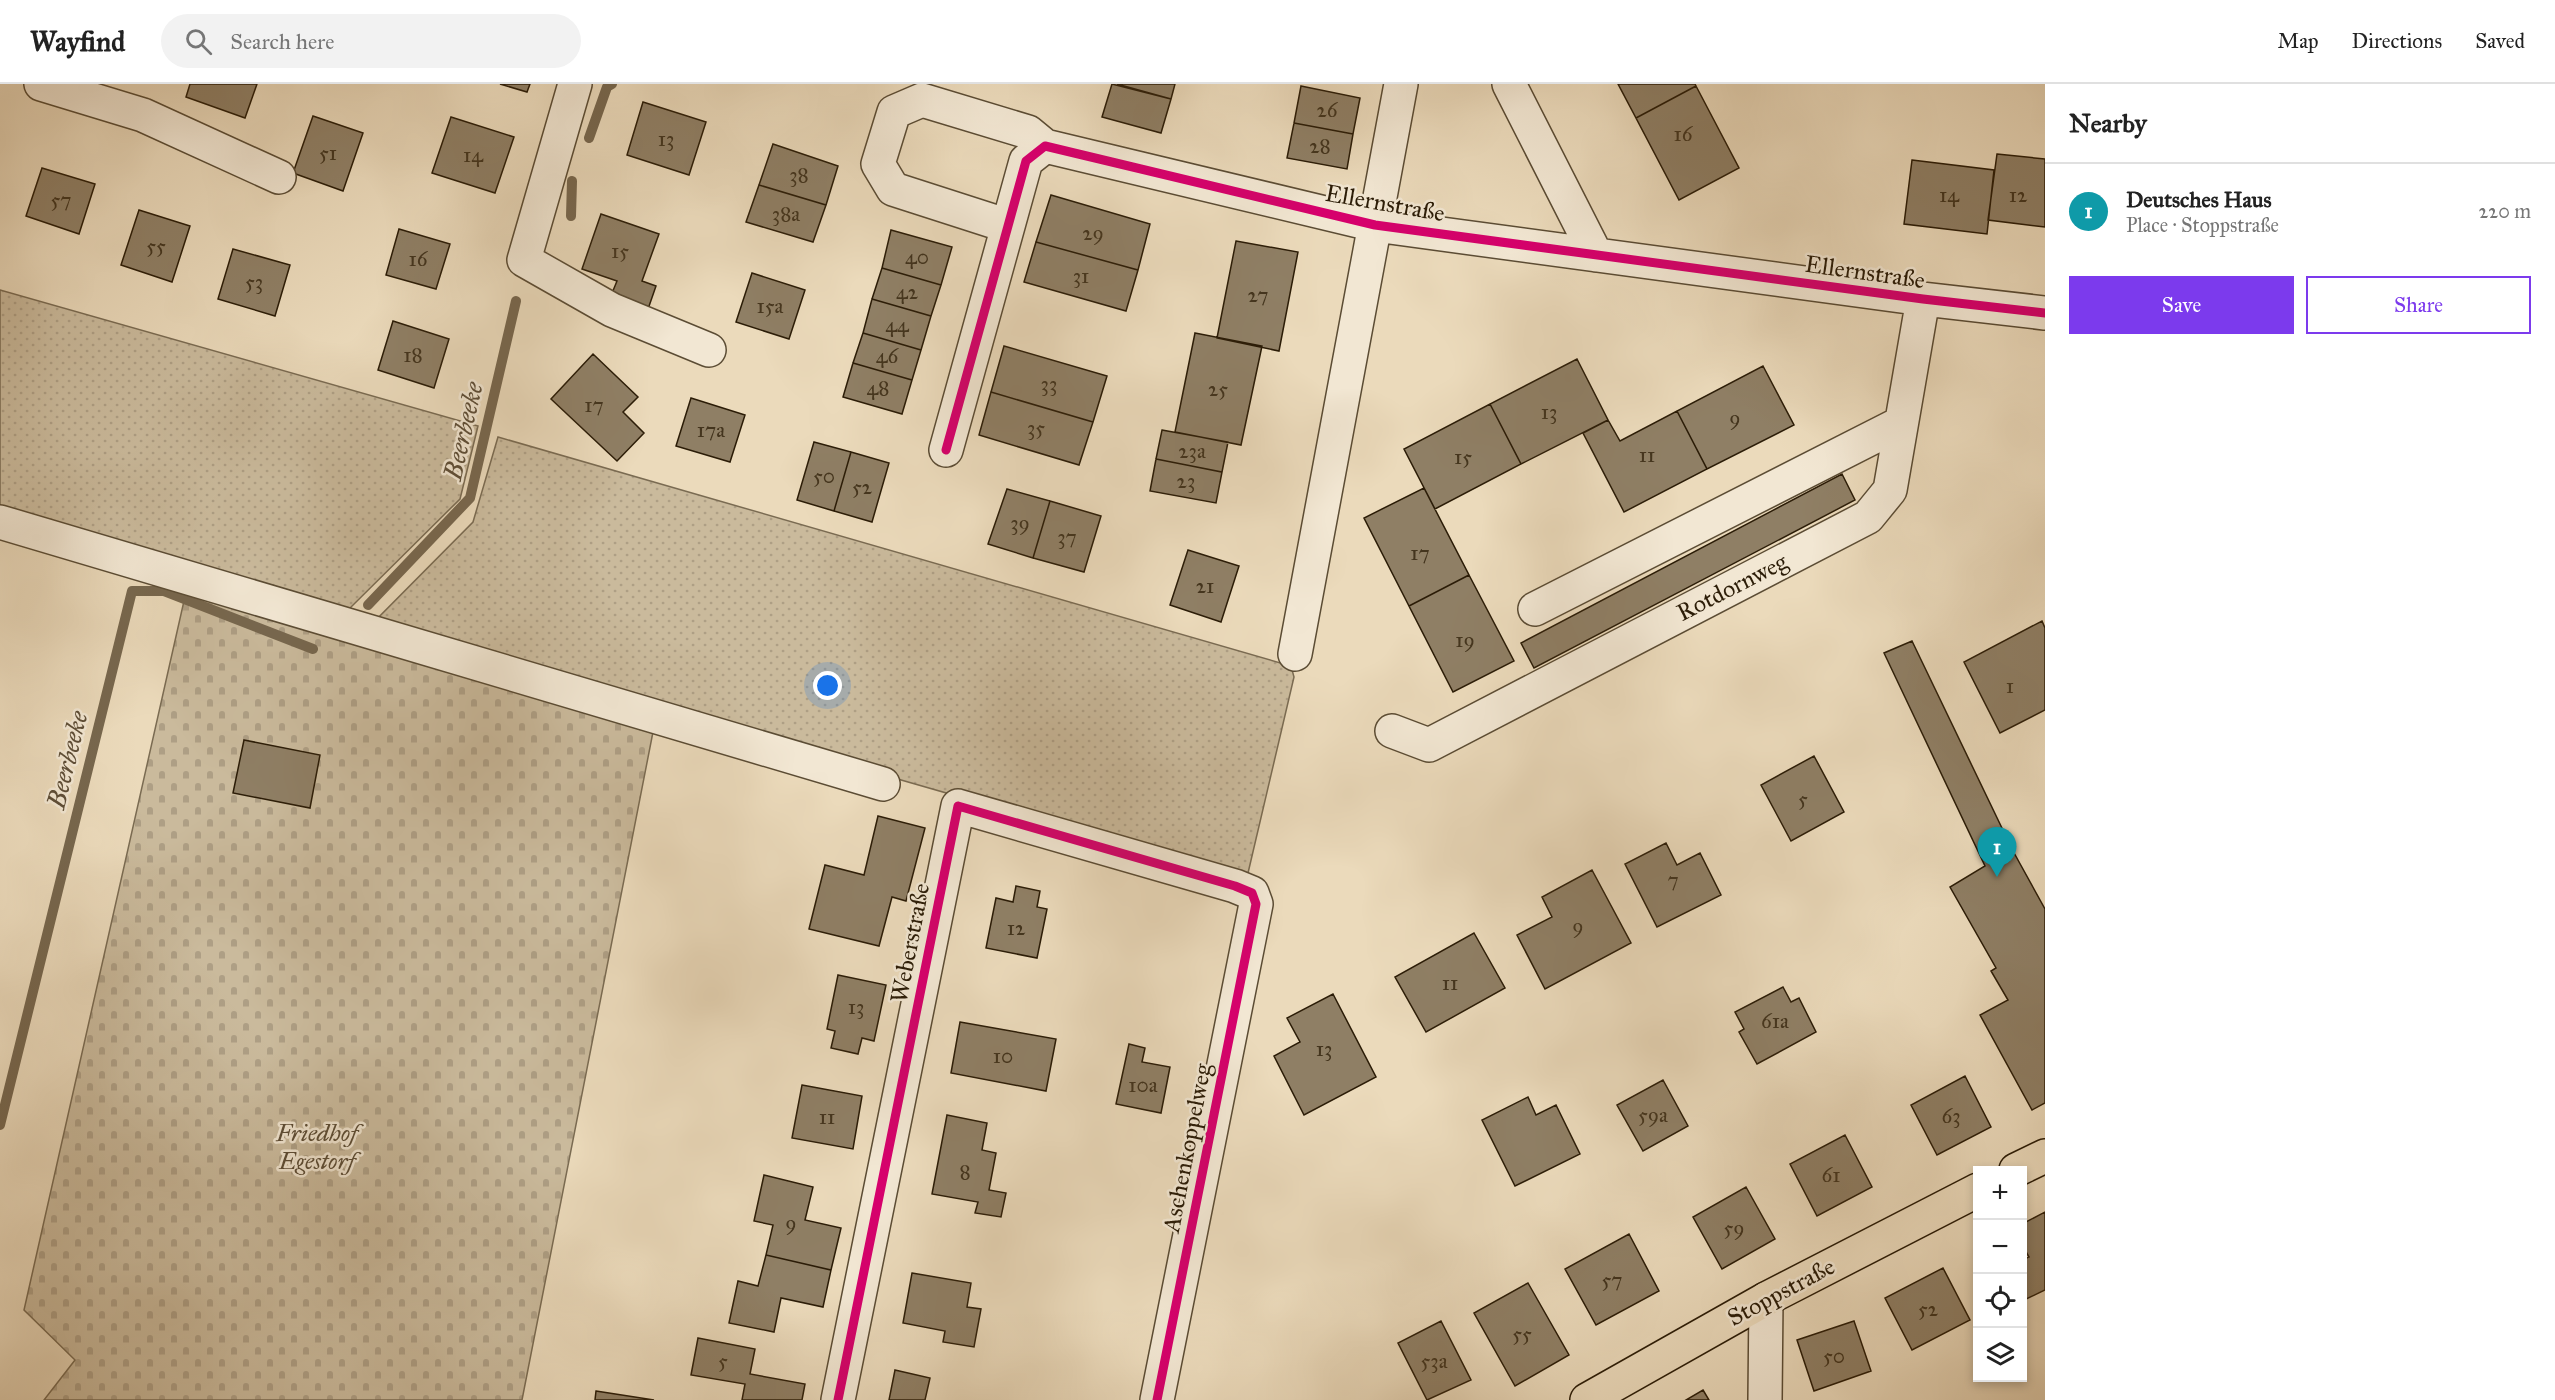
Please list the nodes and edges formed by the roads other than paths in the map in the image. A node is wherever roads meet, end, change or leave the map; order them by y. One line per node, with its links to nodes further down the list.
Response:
1 (41, 84): 6 (street)
2 (575, 84): 12 (street)
3 (1401, 84): 7 (street, Ellernstraße)
4 (1509, 84): 9 (street)
5 (1046, 146): 7 (street, Ellernstraße); 8 (street); 8 (street, Ellernstraße)
6 (279, 177)
7 (1375, 225): 9 (street, Ellernstraße); 17 (street, Ellernstraße)
8 (1008, 226): 14 (street)
9 (1596, 255): 10 (street, Ellernstraße)
10 (1923, 299): 11 (street, Ellernstraße); 13 (street, Rotdornweg)
11 (2045, 313)
12 (710, 350)
13 (1901, 423): 16 (street); 18 (street, Rotdornweg)
14 (946, 450)
15 (0, 522): 19 (street)
16 (1535, 609)
17 (1295, 654)
18 (1392, 731)
19 (883, 784)
20 (1256, 904): 25 (street, Weberstraße); 26 (street, Aschenkoppelweg)
21 (2045, 1156): 22 (main road)
22 (2024, 1166)
23 (1973, 1192): 24 (main road, Stoppstraße)
24 (1766, 1299): 27 (main road, Stoppstraße); 28 (street)
25 (838, 1400)
26 (1157, 1400)
27 (1587, 1400)
28 (1765, 1400)

